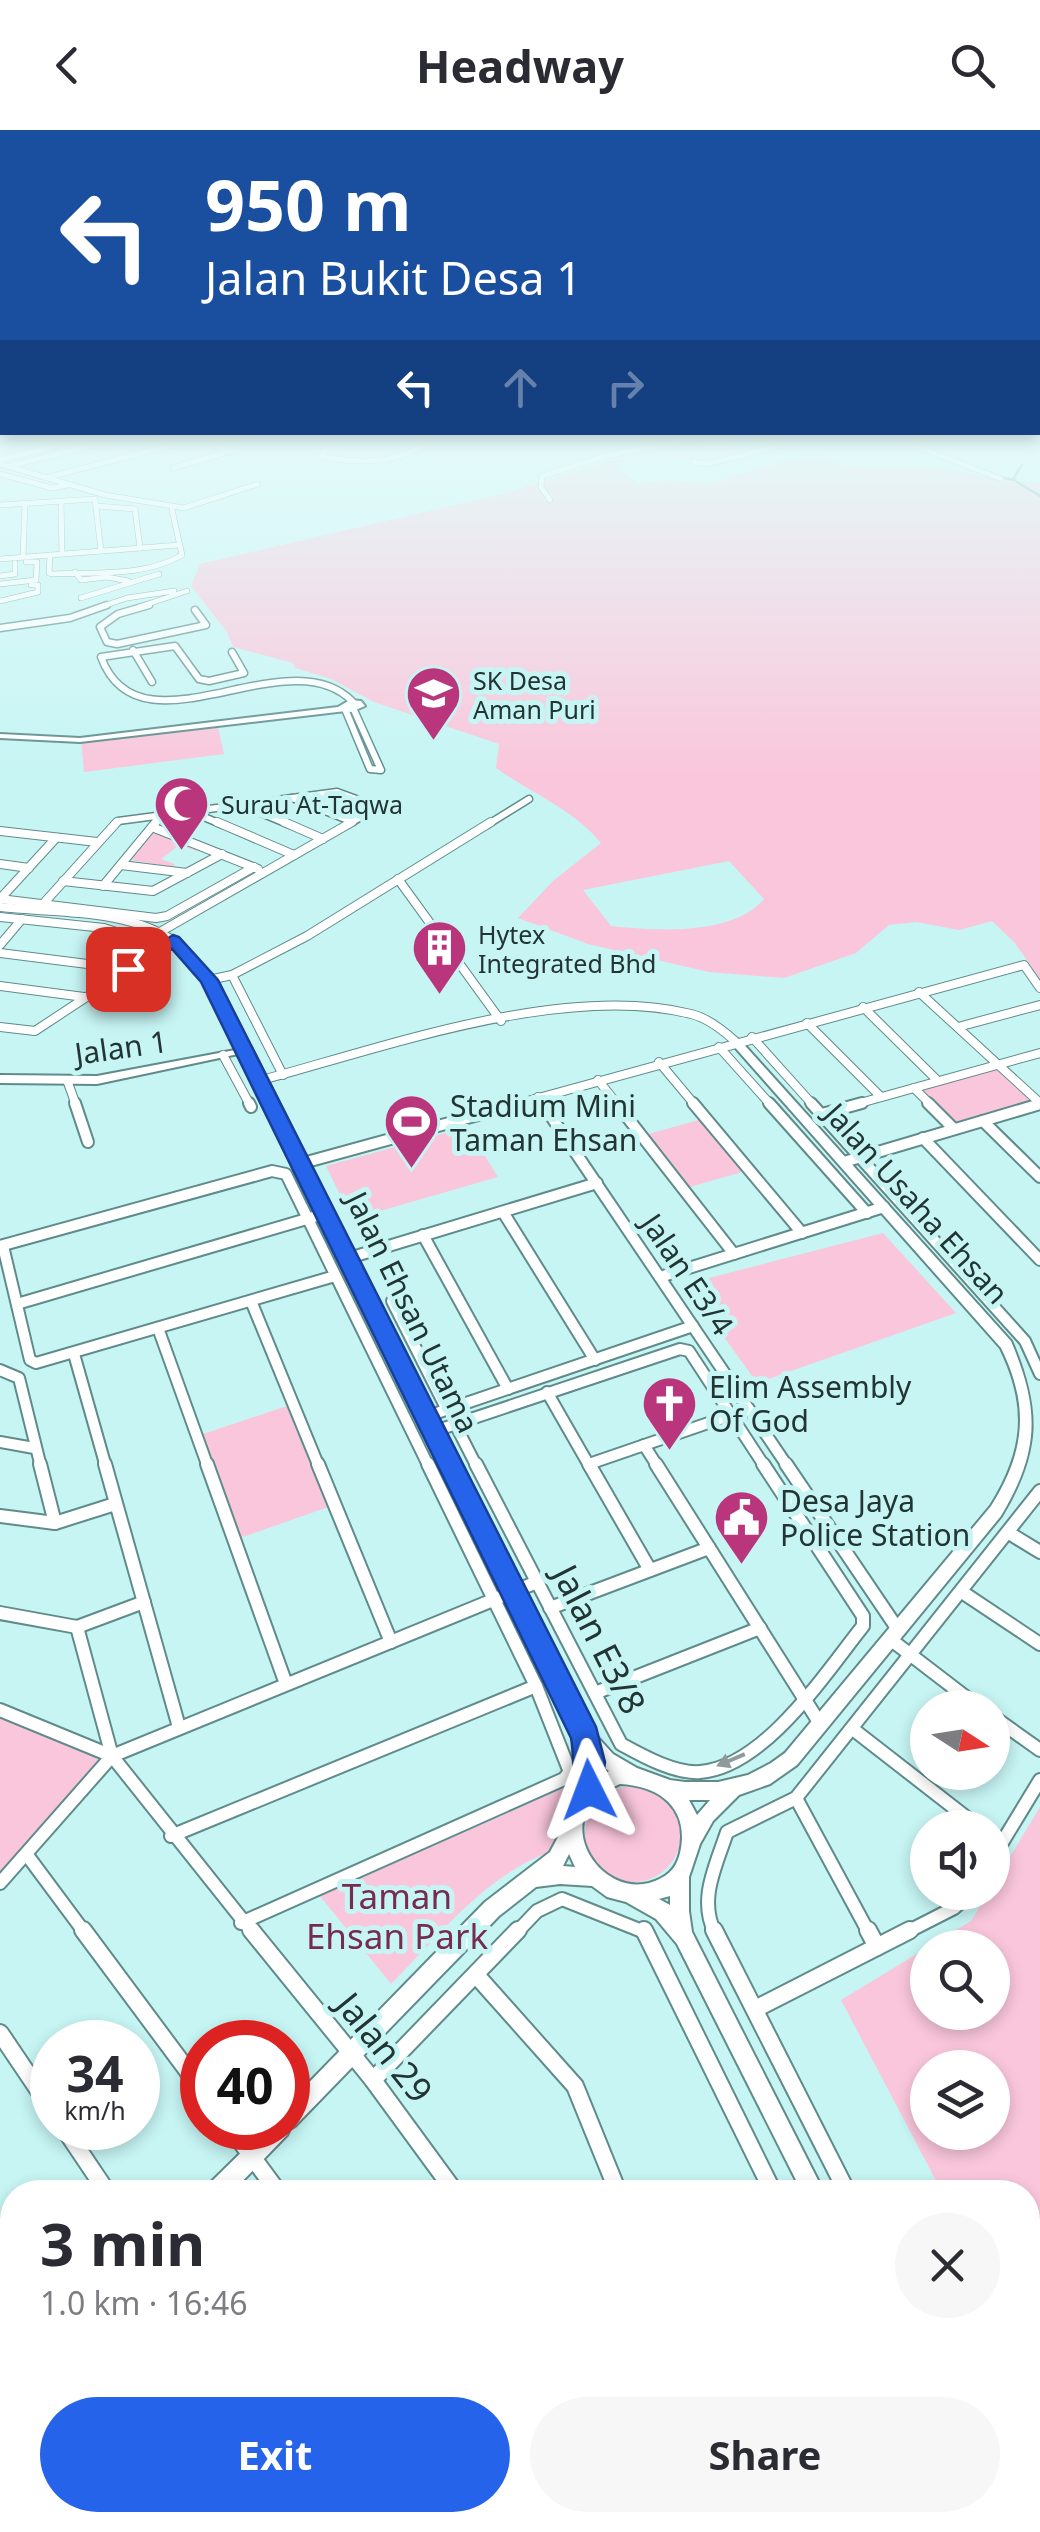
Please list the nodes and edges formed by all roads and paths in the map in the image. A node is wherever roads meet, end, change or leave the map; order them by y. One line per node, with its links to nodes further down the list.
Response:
1 (23, 549): 7 (street)
2 (134, 549): 5 (street)
3 (136, 549): 8 (street); 11 (street)
4 (180, 549): 11 (street)
5 (101, 551): 6 (street)
6 (62, 552): 8 (street)
7 (23, 557): 8 (street); 9 (street)
8 (49, 558): 12 (street)
9 (0, 562): 10 (street)
10 (15, 563): 14 (street); 16 (street)
11 (135, 567): 12 (street)
12 (75, 572): 15 (street)
13 (158, 574): 15 (street)
14 (0, 576)
15 (128, 582): 17 (street)
16 (0, 586): 18 (street)
17 (81, 598)
18 (0, 601)
19 (195, 610): 20 (street)
20 (0, 628)
21 (134, 650): 22 (street); 23 (street); 24 (street)
22 (232, 652)
23 (152, 682)
24 (348, 707): 24 (street); 25 (street)
25 (0, 734)
26 (291, 798): 29 (street); 30 (street); 33 (street)
27 (529, 800): 47 (street)
28 (389, 801): 30 (street)
29 (242, 805): 31 (street); 37 (street)
30 (378, 807): 33 (street)
31 (190, 812): 32 (street); 40 (street)
32 (157, 816): 34 (street); 38 (street)
33 (353, 822): 37 (street)
34 (152, 827): 39 (street); 42 (street)
35 (0, 831): 36 (street)
36 (56, 838): 38 (street); 44 (street)
37 (323, 839): 40 (street)
38 (97, 842): 48 (street)
39 (222, 854): 43 (street); 46 (street)
40 (294, 855): 45 (street)
41 (0, 864): 44 (street)
42 (121, 864): 46 (street); 49 (street)
43 (254, 867): 45 (street); 51 (street)
44 (29, 868): 50 (street)
45 (265, 872): 55 (street)
46 (187, 873): 49 (street)
47 (398, 880): 61 (street); 69 (street)
48 (63, 881): 49 (street); 51 (street)
49 (103, 886)
50 (0, 899): 51 (street)
51 (43, 904)
52 (0, 907): 55 (street, Jalan Ehsan Utama)
53 (0, 916): 54 (street)
54 (22, 919): 57 (street); 58 (street)
55 (160, 932): 56 (street, Jalan Ehsan Utama)
56 (173, 940): 58 (street); 62 (street, Jalan Ehsan Utama)
57 (0, 945)
58 (162, 947): 60 (street)
59 (0, 953): 60 (street)
60 (128, 969): 66 (street)
61 (232, 976): 62 (street); 80 (street)
62 (209, 980): 75 (street, Jalan Ehsan Utama)
63 (0, 986): 66 (street)
64 (1040, 988): 65 (street)
65 (919, 992): 68 (street); 72 (street)
66 (85, 998): 71 (street)
67 (1040, 1004): 72 (street)
68 (863, 1007): 70 (street); 85 (street)
69 (501, 1021): 73 (street, Jalan Usaha Ehsan); 80 (street, Jalan Usaha Ehsan)
70 (807, 1023): 73 (street); 88 (street)
71 (0, 1028)
72 (958, 1028): 79 (street)
73 (744, 1039): 74 (street); 91 (street); 99 (street, Jalan Usaha Ehsan)
74 (718, 1046): 78 (street); 106 (street)
75 (246, 1049): 77 (street, Jalan 1); 83 (street, Jalan Ehsan Utama)
76 (1040, 1052): 79 (street)
77 (223, 1055): 82 (street, Jalan 1); 90 (street)
78 (660, 1062): 84 (street); 108 (street)
79 (998, 1064): 85 (street); 89 (street)
80 (282, 1075): 83 (street, Jalan Usaha Ehsan)
81 (0, 1079): 82 (street, Jalan 1)
82 (68, 1080): 95 (street)
83 (262, 1080): 98 (street, Jalan Ehsan Utama)
84 (598, 1080): 87 (street); 111 (street)
85 (938, 1081): 86 (street)
86 (914, 1088): 88 (street); 93 (street)
87 (538, 1097): 98 (street); 102 (street, Jalan E3/4)
88 (881, 1097): 91 (street)
89 (1040, 1103): 92 (street)
90 (251, 1107)
91 (822, 1114): 96 (street)
92 (983, 1120): 93 (street); 100 (street)
93 (954, 1129): 94 (street)
94 (922, 1138): 96 (street); 113 (street)
95 (88, 1142)
96 (861, 1157): 99 (street); 121 (street)
97 (1040, 1160): 100 (street)
98 (302, 1162): 105 (street, Jalan Ehsan Utama)
99 (844, 1162): 103 (street, Jalan Usaha Ehsan)
100 (1027, 1164): 101 (street)
101 (1040, 1176)
102 (597, 1183): 104 (street); 115 (street, Jalan E3/4)
103 (884, 1208): 106 (street); 122 (street, Jalan Usaha Ehsan)
104 (502, 1212): 109 (street); 124 (street)
105 (327, 1213): 107 (street); 112 (street, Jalan Ehsan Utama)
106 (867, 1213): 108 (street)
107 (308, 1218): 110 (street); 114 (street); 118 (street)
108 (802, 1233): 111 (street)
109 (424, 1236): 112 (street); 127 (street)
110 (2, 1246): 118 (street)
111 (734, 1254): 115 (street)
112 (350, 1258): 132 (street, Jalan Ehsan Utama)
113 (1040, 1260)
114 (335, 1276): 116 (street); 149 (street)
115 (660, 1277): 119 (street, Jalan E3/4)
116 (251, 1301): 120 (street); 156 (street)
117 (392, 1301): 130 (street)
118 (17, 1304): 123 (street)
119 (693, 1326): 124 (street); 129 (street, Jalan E3/4)
120 (158, 1328): 123 (street); 159 (street)
121 (1025, 1341): 122 (street); 126 (street)
122 (1006, 1345): 155 (street, Jalan Usaha Ehsan)
123 (74, 1354): 139 (street)
124 (595, 1360): 127 (street)
125 (2, 1371): 136 (street)
126 (1040, 1374)
127 (508, 1389): 130 (street)
128 (547, 1392): 131 (street); 133 (street); 137 (street)
129 (750, 1409): 131 (street); 155 (street, Jalan E3/4)
130 (447, 1410): 132 (street)
131 (732, 1415): 135 (street); 163 (street, Jalan E3/8)
132 (431, 1424): 133 (street); 147 (street, Jalan Ehsan Utama)
133 (455, 1424): 146 (street, Jalan E3/8)
134 (0, 1442): 136 (street)
135 (644, 1444): 137 (street); 143 (street)
136 (34, 1448): 141 (street)
137 (589, 1464): 145 (street)
138 (1040, 1491): 142 (street)
139 (115, 1504): 141 (street); 150 (street)
140 (0, 1516): 141 (street)
141 (55, 1523)
142 (1009, 1532): 144 (street); 148 (street)
143 (709, 1548): 145 (street); 154 (street)
144 (1040, 1552)
145 (650, 1570): 151 (street)
146 (537, 1582): 147 (street); 151 (street, Jalan E3/8)
147 (514, 1592): 149 (street); 169 (street, Jalan Ehsan Utama)
148 (962, 1592): 157 (street); 158 (street)
149 (493, 1600): 156 (street); 160 (street)
150 (144, 1602): 153 (street); 166 (street)
151 (550, 1608): 162 (street, Jalan E3/8)
152 (0, 1613): 153 (street)
153 (78, 1628): 171 (street)
154 (760, 1628): 162 (street); 163 (street)
155 (893, 1633): 158 (street, Jalan E3/4); 165 (street, Jalan Usaha Ehsan)
156 (390, 1642): 159 (street)
157 (1040, 1644)
158 (909, 1656): 161 (street, Jalan E3/4); 168 (street)
159 (286, 1684): 166 (street)
160 (536, 1686): 181 (street); 190 (street)
161 (955, 1690)
162 (595, 1693): 163 (street, Jalan E3/8, one-way to 162)
163 (803, 1698): 165 (street)
164 (0, 1710): 171 (street)
165 (819, 1722): 175 (street, Jalan Usaha Ehsan)
166 (180, 1727): 171 (street)
167 (1010, 1729): 170 (street)
168 (854, 1730): 177 (street); 178 (street)
169 (585, 1736): 172 (street, Jalan Ehsan Utama); 176 (street, Jalan Ehsan Utama)
170 (1040, 1750)
171 (112, 1756): 181 (street, Jalan 29); 183 (street)
172 (633, 1774): 174 (street); 176 (street)
173 (1040, 1780): 179 (street)
174 (669, 1789): 175 (street, Jalan Usaha Ehsan); 182 (street)
175 (732, 1791): 182 (street, Jalan Usaha Ehsan)
176 (582, 1798): 180 (street)
177 (796, 1798): 192 (street); 194 (street)
178 (957, 1810)
179 (1010, 1823)
180 (572, 1829): 184 (street); 186 (street)
181 (171, 1836): 190 (street, Jalan 29)
182 (694, 1837): 185 (street)
183 (27, 1855): 187 (street); 197 (street)
184 (592, 1877): 186 (street); 188 (street)
185 (680, 1877): 188 (street); 191 (street)
186 (534, 1880): 196 (street)
187 (0, 1883)
188 (631, 1894): 191 (street)
189 (949, 1910): 192 (street)
190 (242, 1923): 196 (street, Jalan 29)
191 (684, 1937): 211 (street)
192 (877, 1947): 194 (street)
193 (477, 1976): 199 (street); 209 (street); 210 (street)
194 (755, 2009): 212 (street)
195 (0, 2034): 198 (street)
196 (351, 2054): 199 (street, Jalan 29); 200 (street)
197 (180, 2060)
198 (30, 2078)
199 (373, 2080): 208 (street, Jalan 29)
200 (310, 2096)
201 (79, 2150): 205 (street)
202 (248, 2150): 204 (street)
203 (257, 2150): 204 (street)
204 (252, 2155): 206 (street); 207 (street)
205 (99, 2180)
206 (229, 2180)
207 (270, 2180)
208 (446, 2180)
209 (613, 2180)
210 (767, 2180)
211 (807, 2180)
212 (838, 2180)

